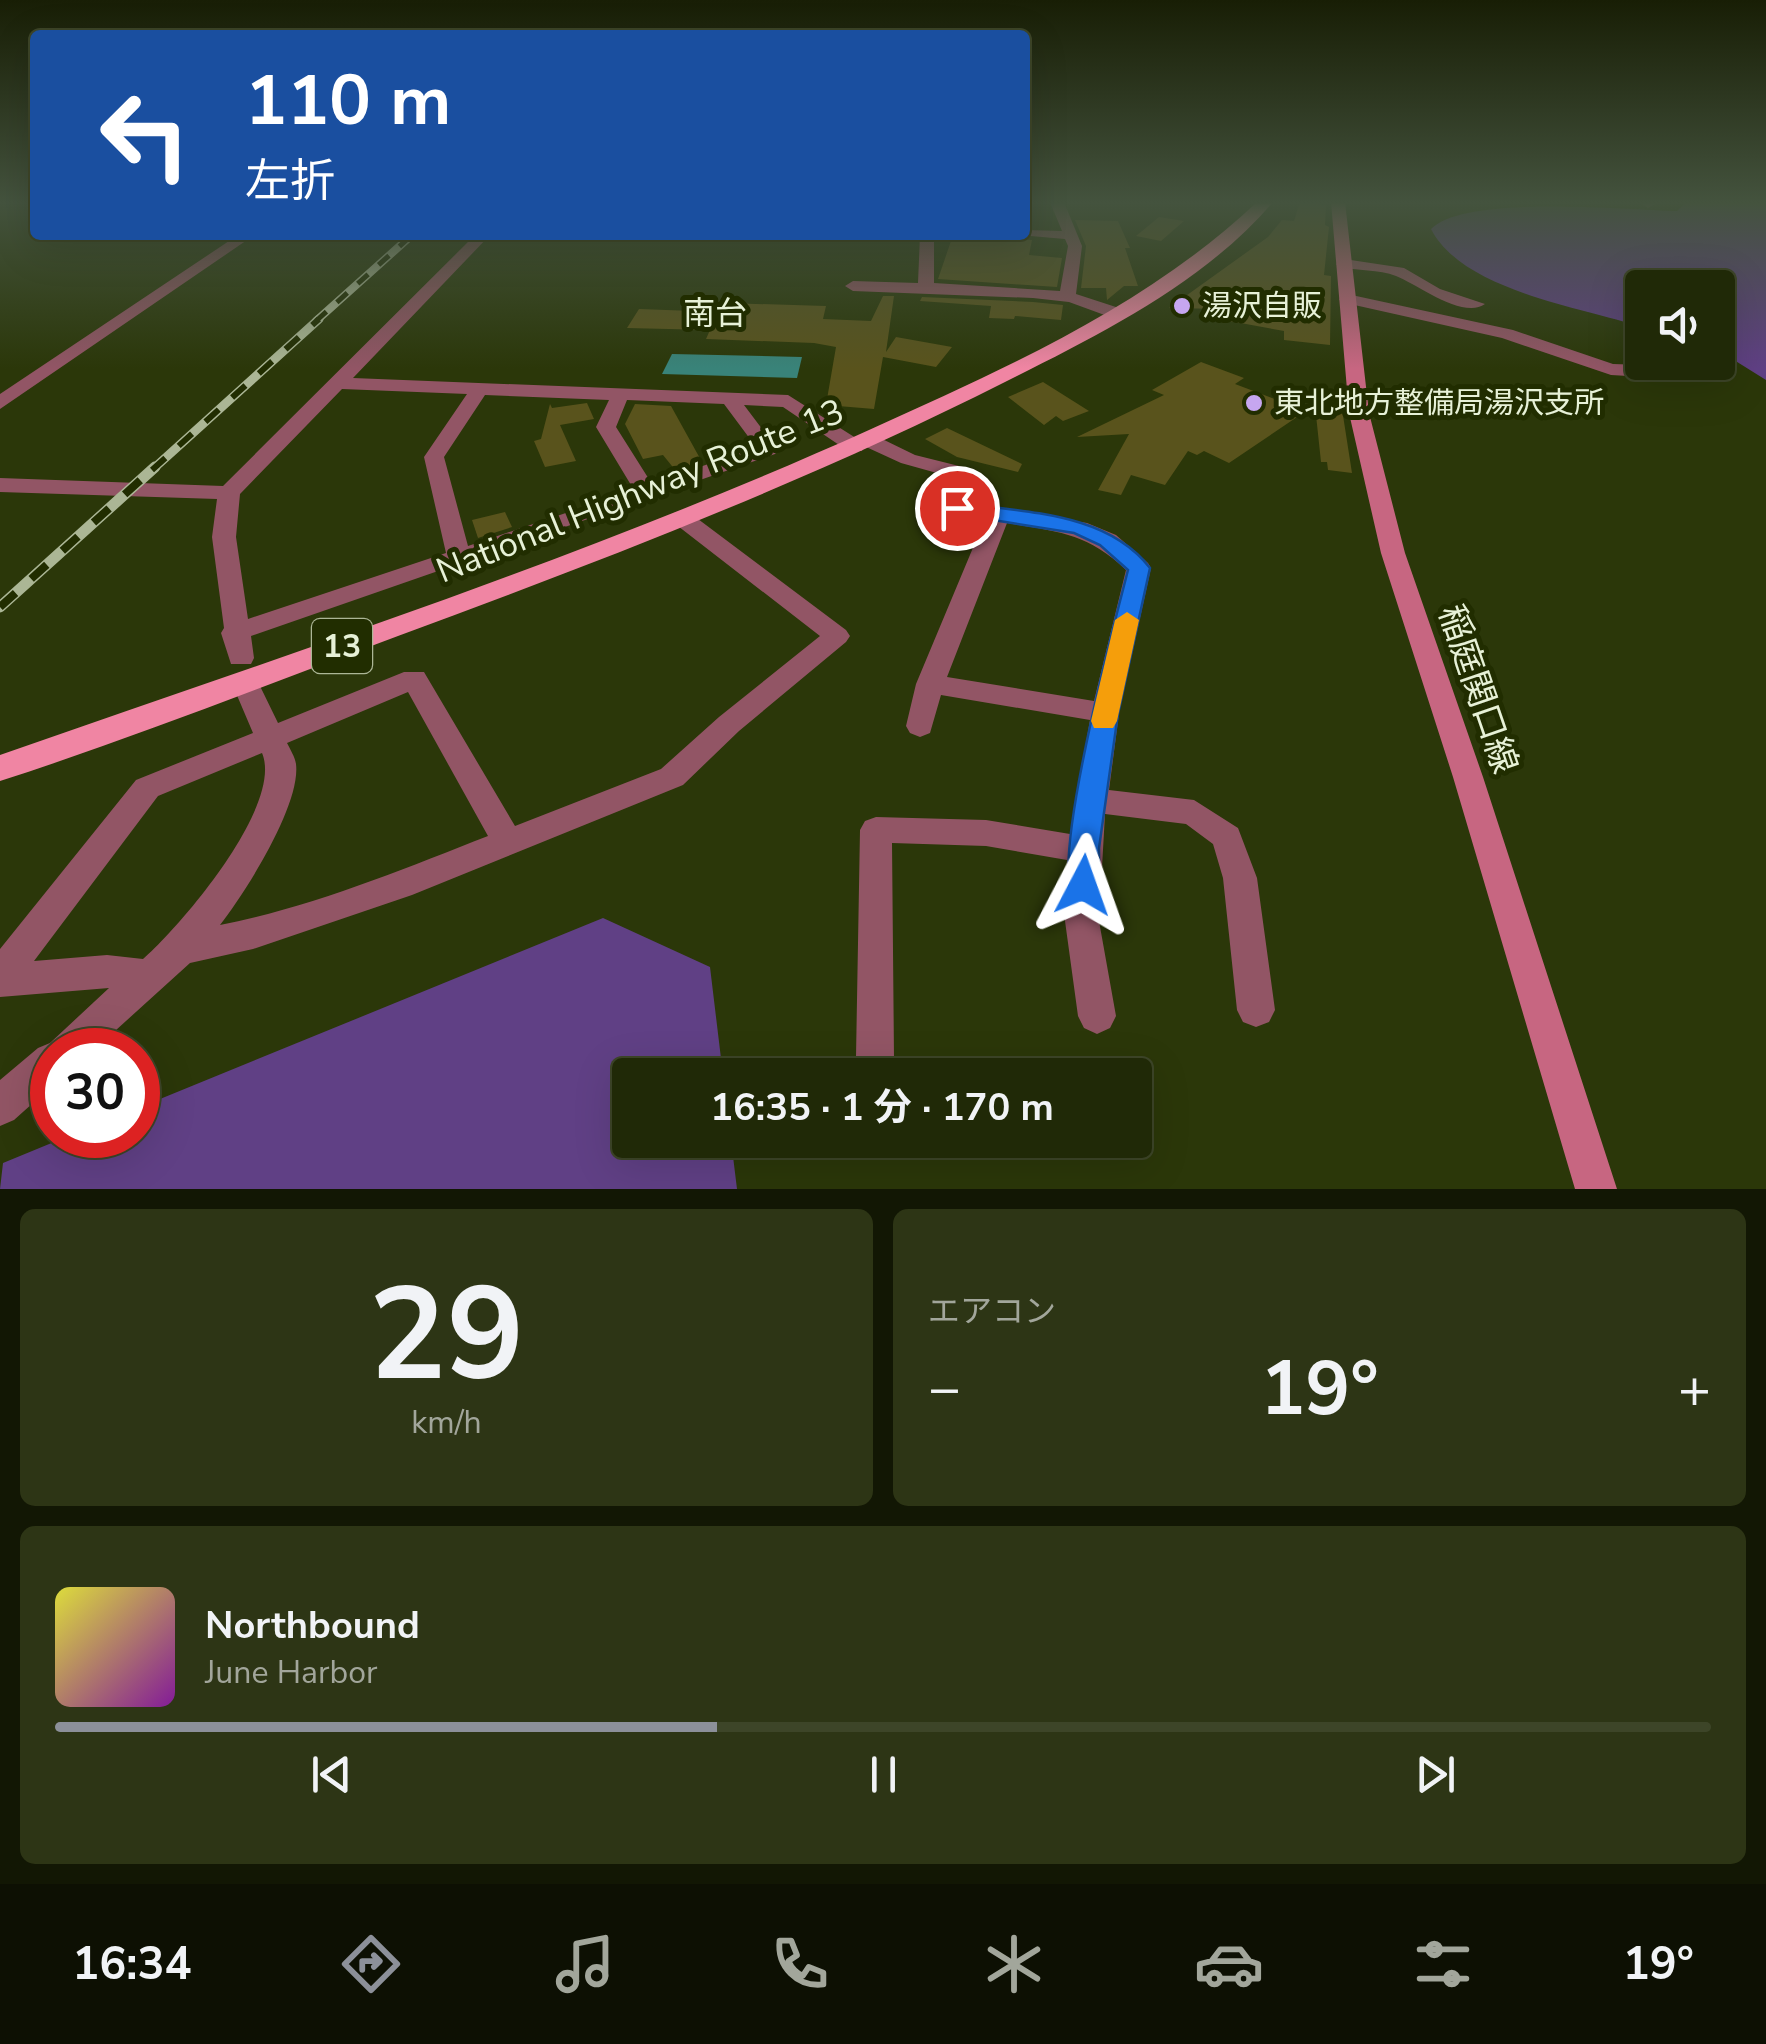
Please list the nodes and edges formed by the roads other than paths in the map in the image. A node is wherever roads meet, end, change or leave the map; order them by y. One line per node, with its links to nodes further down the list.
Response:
1 (214, 257): 19 (street)
2 (461, 257): 15 (street)
3 (927, 257): 9 (street)
4 (1073, 257): 10 (street)
5 (1203, 257): 13 (highway, National Highway Route 13 / 13)
6 (1343, 257): 7 (main road, 稲庭関口線)
7 (1344, 264): 11 (main road, 稲庭関口線); 12 (street)
8 (853, 286): 9 (street)
9 (926, 289): 10 (street)
10 (1066, 297): 13 (street)
11 (1347, 299): 14 (street); 45 (main road, 稲庭関口線)
12 (1477, 304)
13 (1116, 314): 20 (highway, National Highway Route 13 / 13)
14 (1625, 370)
15 (340, 383): 16 (street); 22 (street)
16 (480, 388): 17 (street); 26 (street)
17 (622, 393): 18 (street); 23 (street)
18 (729, 398): 20 (street); 23 (street)
19 (0, 403)
20 (862, 443): 24 (street); 25 (highway, National Highway Route 13 / 13)
21 (0, 484): 22 (street)
22 (230, 493): 26 (street)
23 (647, 493): 26 (street)
24 (999, 514): 27 (street); 29 (street)
25 (682, 518): 32 (highway, National Highway Route 13 / 13); 34 (street)
26 (458, 556)
27 (930, 684): 29 (street); 30 (street)
28 (250, 693): 31 (street)
29 (1105, 714): 33 (street)
30 (920, 726)
31 (268, 737): 34 (street); 36 (street); 38 (street)
32 (0, 768)
33 (1092, 800): 35 (street); 39 (street)
34 (508, 842): 36 (street)
35 (1084, 848): 40 (street); 42 (street)
36 (180, 949): 37 (street)
37 (151, 976): 38 (street); 41 (street)
38 (0, 978)
39 (1256, 1010)
40 (1097, 1016)
41 (91, 1028)
42 (875, 1057)
43 (30, 1080): 44 (street)
44 (0, 1106)
45 (1596, 1189)

